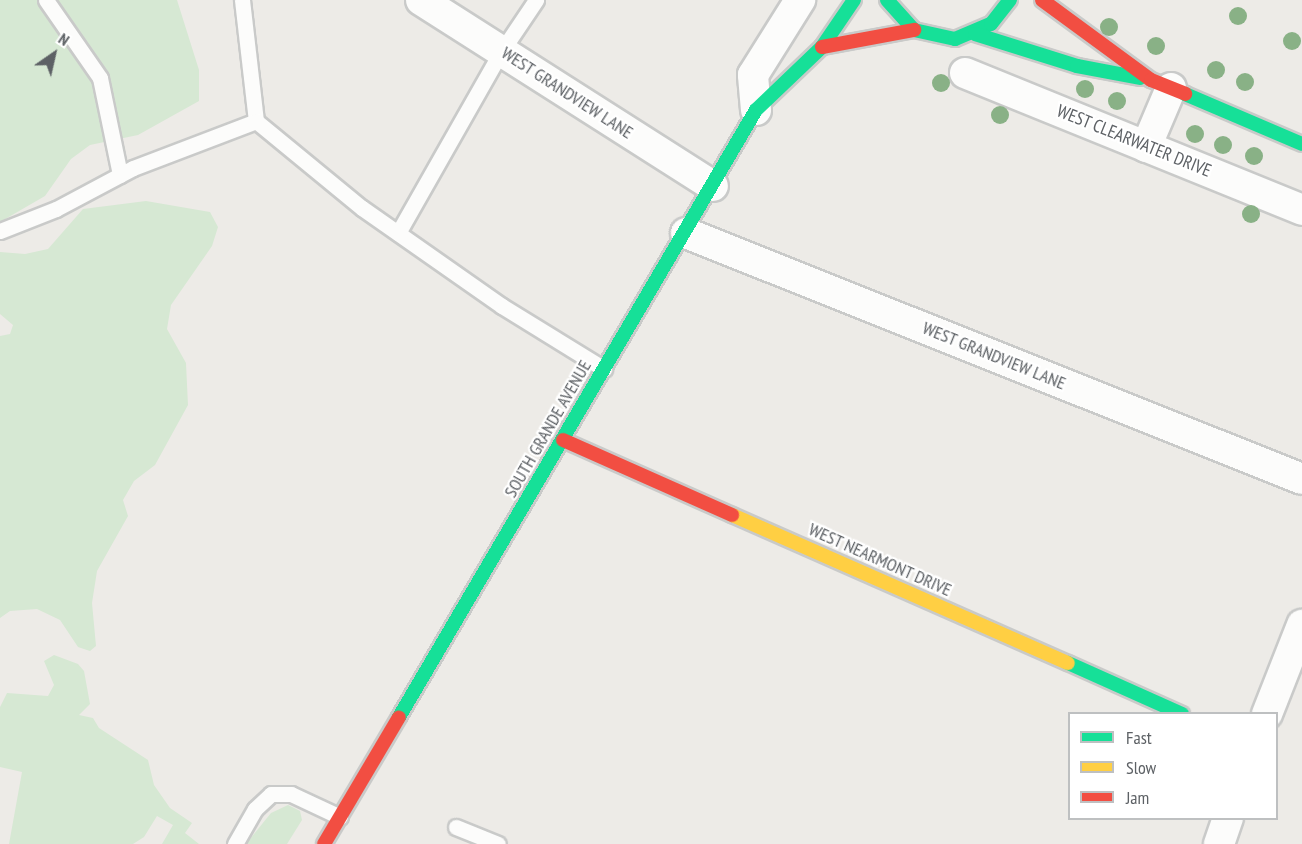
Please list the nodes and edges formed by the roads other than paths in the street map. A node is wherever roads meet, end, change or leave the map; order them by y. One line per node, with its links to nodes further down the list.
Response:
1 (46, 0): 20 (lane)
2 (242, 0): 17 (lane)
3 (421, 0): 13 (street, WEST GRANDVIEW LANE)
4 (536, 0): 13 (lane)
5 (800, 0): 16 (street)
6 (854, 0): 12 (main road, SOUTH GRANDE AVENUE)
7 (887, 0): 10 (main road)
8 (1010, 0): 11 (main road)
9 (1042, 0): 15 (main road)
10 (914, 30): 11 (main road); 12 (main road)
11 (975, 34): 15 (main road)
12 (822, 46): 16 (main road, SOUTH GRANDE AVENUE)
13 (501, 52): 21 (street, WEST GRANDVIEW LANE); 24 (lane)
14 (966, 73): 19 (street, WEST CLEARWATER DRIVE)
15 (1161, 84): 18 (main road); 19 (street)
16 (756, 110): 21 (main road, SOUTH GRANDE AVENUE)
17 (256, 121): 20 (lane); 24 (lane)
18 (1302, 144)
19 (1146, 147): 22 (street, WEST CLEARWATER DRIVE)
20 (120, 175): 23 (lane)
21 (713, 186): 25 (main road, SOUTH GRANDE AVENUE)
22 (1302, 210)
23 (0, 231)
24 (398, 233): 26 (lane)
25 (686, 233): 26 (main road, SOUTH GRANDE AVENUE); 28 (street, WEST GRANDVIEW LANE)
26 (604, 369): 27 (main road, SOUTH GRANDE AVENUE)
27 (563, 440): 30 (main road, WEST NEARMONT DRIVE); 32 (main road, SOUTH GRANDE AVENUE)
28 (1302, 479)
29 (1302, 625): 31 (street)
30 (1177, 712)
31 (1269, 712)
32 (340, 817): 35 (lane); 36 (main road, SOUTH GRANDE AVENUE)
33 (1228, 820): 38 (street)
34 (456, 827): 37 (lane)
35 (236, 844)
36 (324, 844)
37 (498, 844)
38 (1219, 844)

